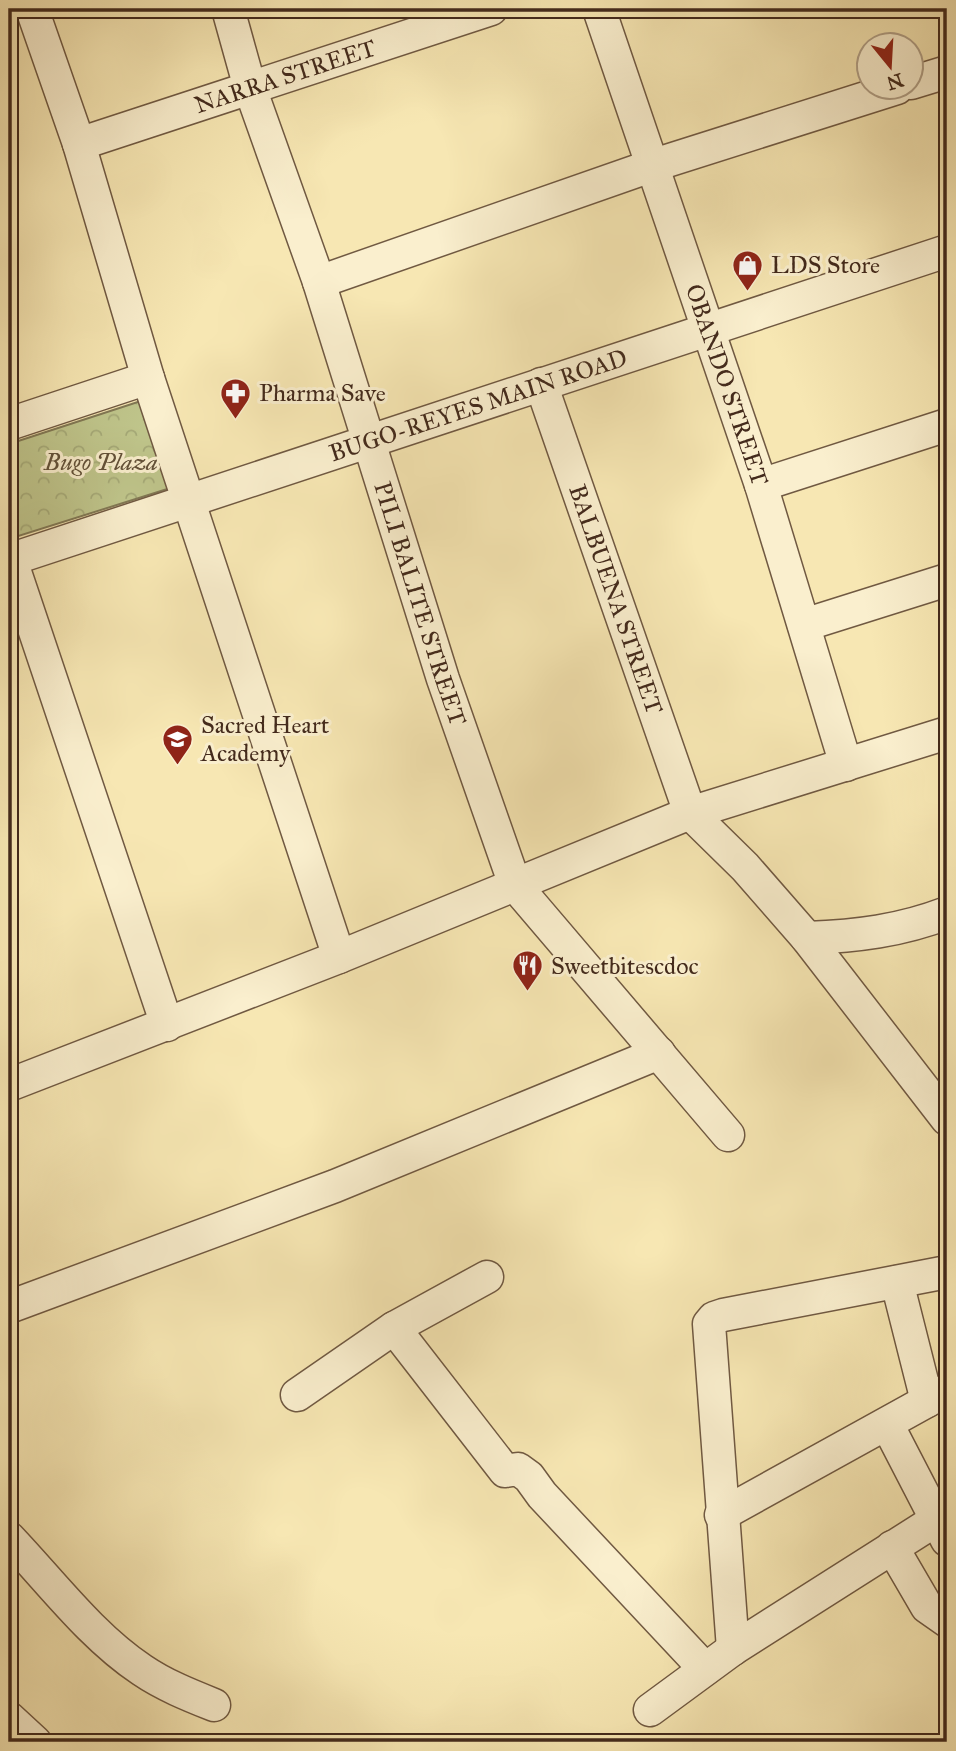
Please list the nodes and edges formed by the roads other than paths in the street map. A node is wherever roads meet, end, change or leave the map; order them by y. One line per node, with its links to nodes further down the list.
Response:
1 (32, 9): 9 (street)
2 (228, 9): 7 (street, PILI BALITE STREET)
3 (491, 9): 7 (street, NARRA STREET)
4 (599, 9): 10 (street, OBANDO STREET)
5 (947, 72): 6 (street)
6 (925, 79)
7 (250, 88): 9 (street, NARRA STREET); 12 (street, PILI BALITE STREET)
8 (855, 101): 10 (street)
9 (79, 144): 14 (street)
10 (651, 166): 12 (street); 13 (street, OBANDO STREET)
11 (947, 251): 13 (street, BUGO-REYES MAIN ROAD)
12 (319, 282): 18 (street, PILI BALITE STREET)
13 (706, 328): 15 (street, BUGO-REYES MAIN ROAD); 19 (street, OBANDO STREET)
14 (148, 378): 16 (street); 20 (street)
15 (541, 384): 18 (street, BUGO-REYES MAIN ROAD); 26 (street, BALBUENA STREET)
16 (9, 424)
17 (947, 425): 19 (street)
18 (368, 440): 20 (street, BUGO-REYES MAIN ROAD); 27 (street, PILI BALITE STREET)
19 (761, 485): 23 (street, OBANDO STREET)
20 (189, 503): 21 (street, BUGO-REYES MAIN ROAD); 30 (street)
21 (10, 560): 31 (street)
22 (947, 580): 23 (street)
23 (804, 625): 25 (street, OBANDO STREET)
24 (947, 733): 25 (street)
25 (846, 765): 26 (street)
26 (690, 813): 27 (street); 29 (street)
27 (515, 885): 30 (street); 32 (street, PILI BALITE STREET)
28 (947, 913): 29 (street)
29 (807, 938): 34 (street)
30 (339, 957): 31 (street)
31 (167, 1025): 33 (street)
32 (659, 1053): 35 (street, PILI BALITE STREET); 39 (street)
33 (9, 1085)
34 (947, 1119)
35 (728, 1135)
36 (947, 1272): 38 (street)
37 (487, 1277): 40 (street)
38 (897, 1282): 42 (street); 44 (street)
39 (9, 1307)
40 (394, 1328): 41 (street); 50 (street)
41 (297, 1395)
42 (937, 1395): 43 (street)
43 (887, 1424): 44 (street); 45 (street)
44 (721, 1515): 49 (street)
45 (944, 1524): 47 (street)
46 (9, 1538): 51 (street)
47 (892, 1547): 48 (street); 49 (street)
48 (947, 1621)
49 (733, 1649): 50 (street)
50 (705, 1669): 52 (street)
51 (214, 1705)
52 (650, 1710)
53 (9, 1718): 54 (street)
54 (35, 1742)

